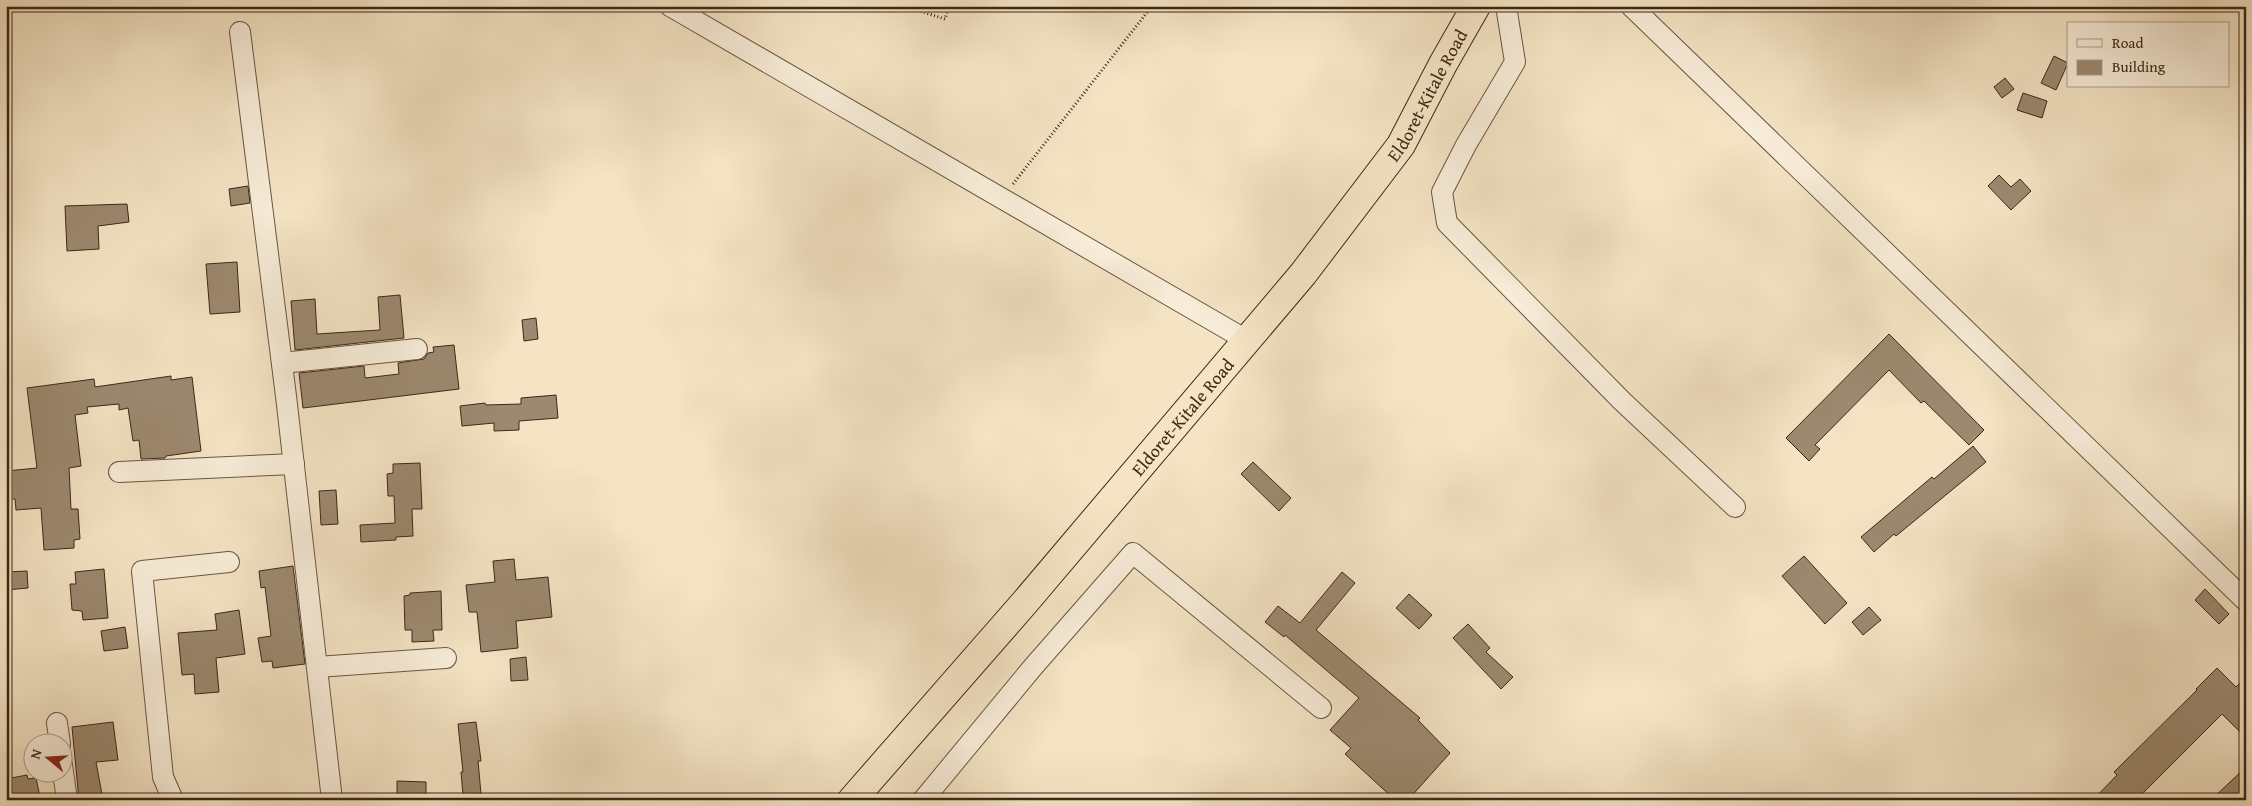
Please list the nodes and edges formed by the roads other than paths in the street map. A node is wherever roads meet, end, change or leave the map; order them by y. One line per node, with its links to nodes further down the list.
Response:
1 (670, 6): 6 (street)
2 (1476, 6): 6 (highway, Eldoret-Kitale Road)
3 (1506, 6): 11 (street)
4 (1631, 6): 13 (street)
5 (240, 32): 8 (street)
6 (1248, 341): 23 (highway, Eldoret-Kitale Road)
7 (417, 349): 8 (street)
8 (282, 363): 9 (street)
9 (294, 464): 10 (street); 15 (street)
10 (119, 472)
11 (1735, 506)
12 (229, 562): 21 (street)
13 (2246, 601)
14 (446, 658): 15 (street)
15 (317, 667): 22 (street)
16 (1321, 708): 24 (street)
17 (57, 723): 18 (street)
18 (59, 734)
19 (65, 784): 20 (street)
20 (67, 800)
21 (173, 800)
22 (332, 800)
23 (852, 800)
24 (923, 800)

